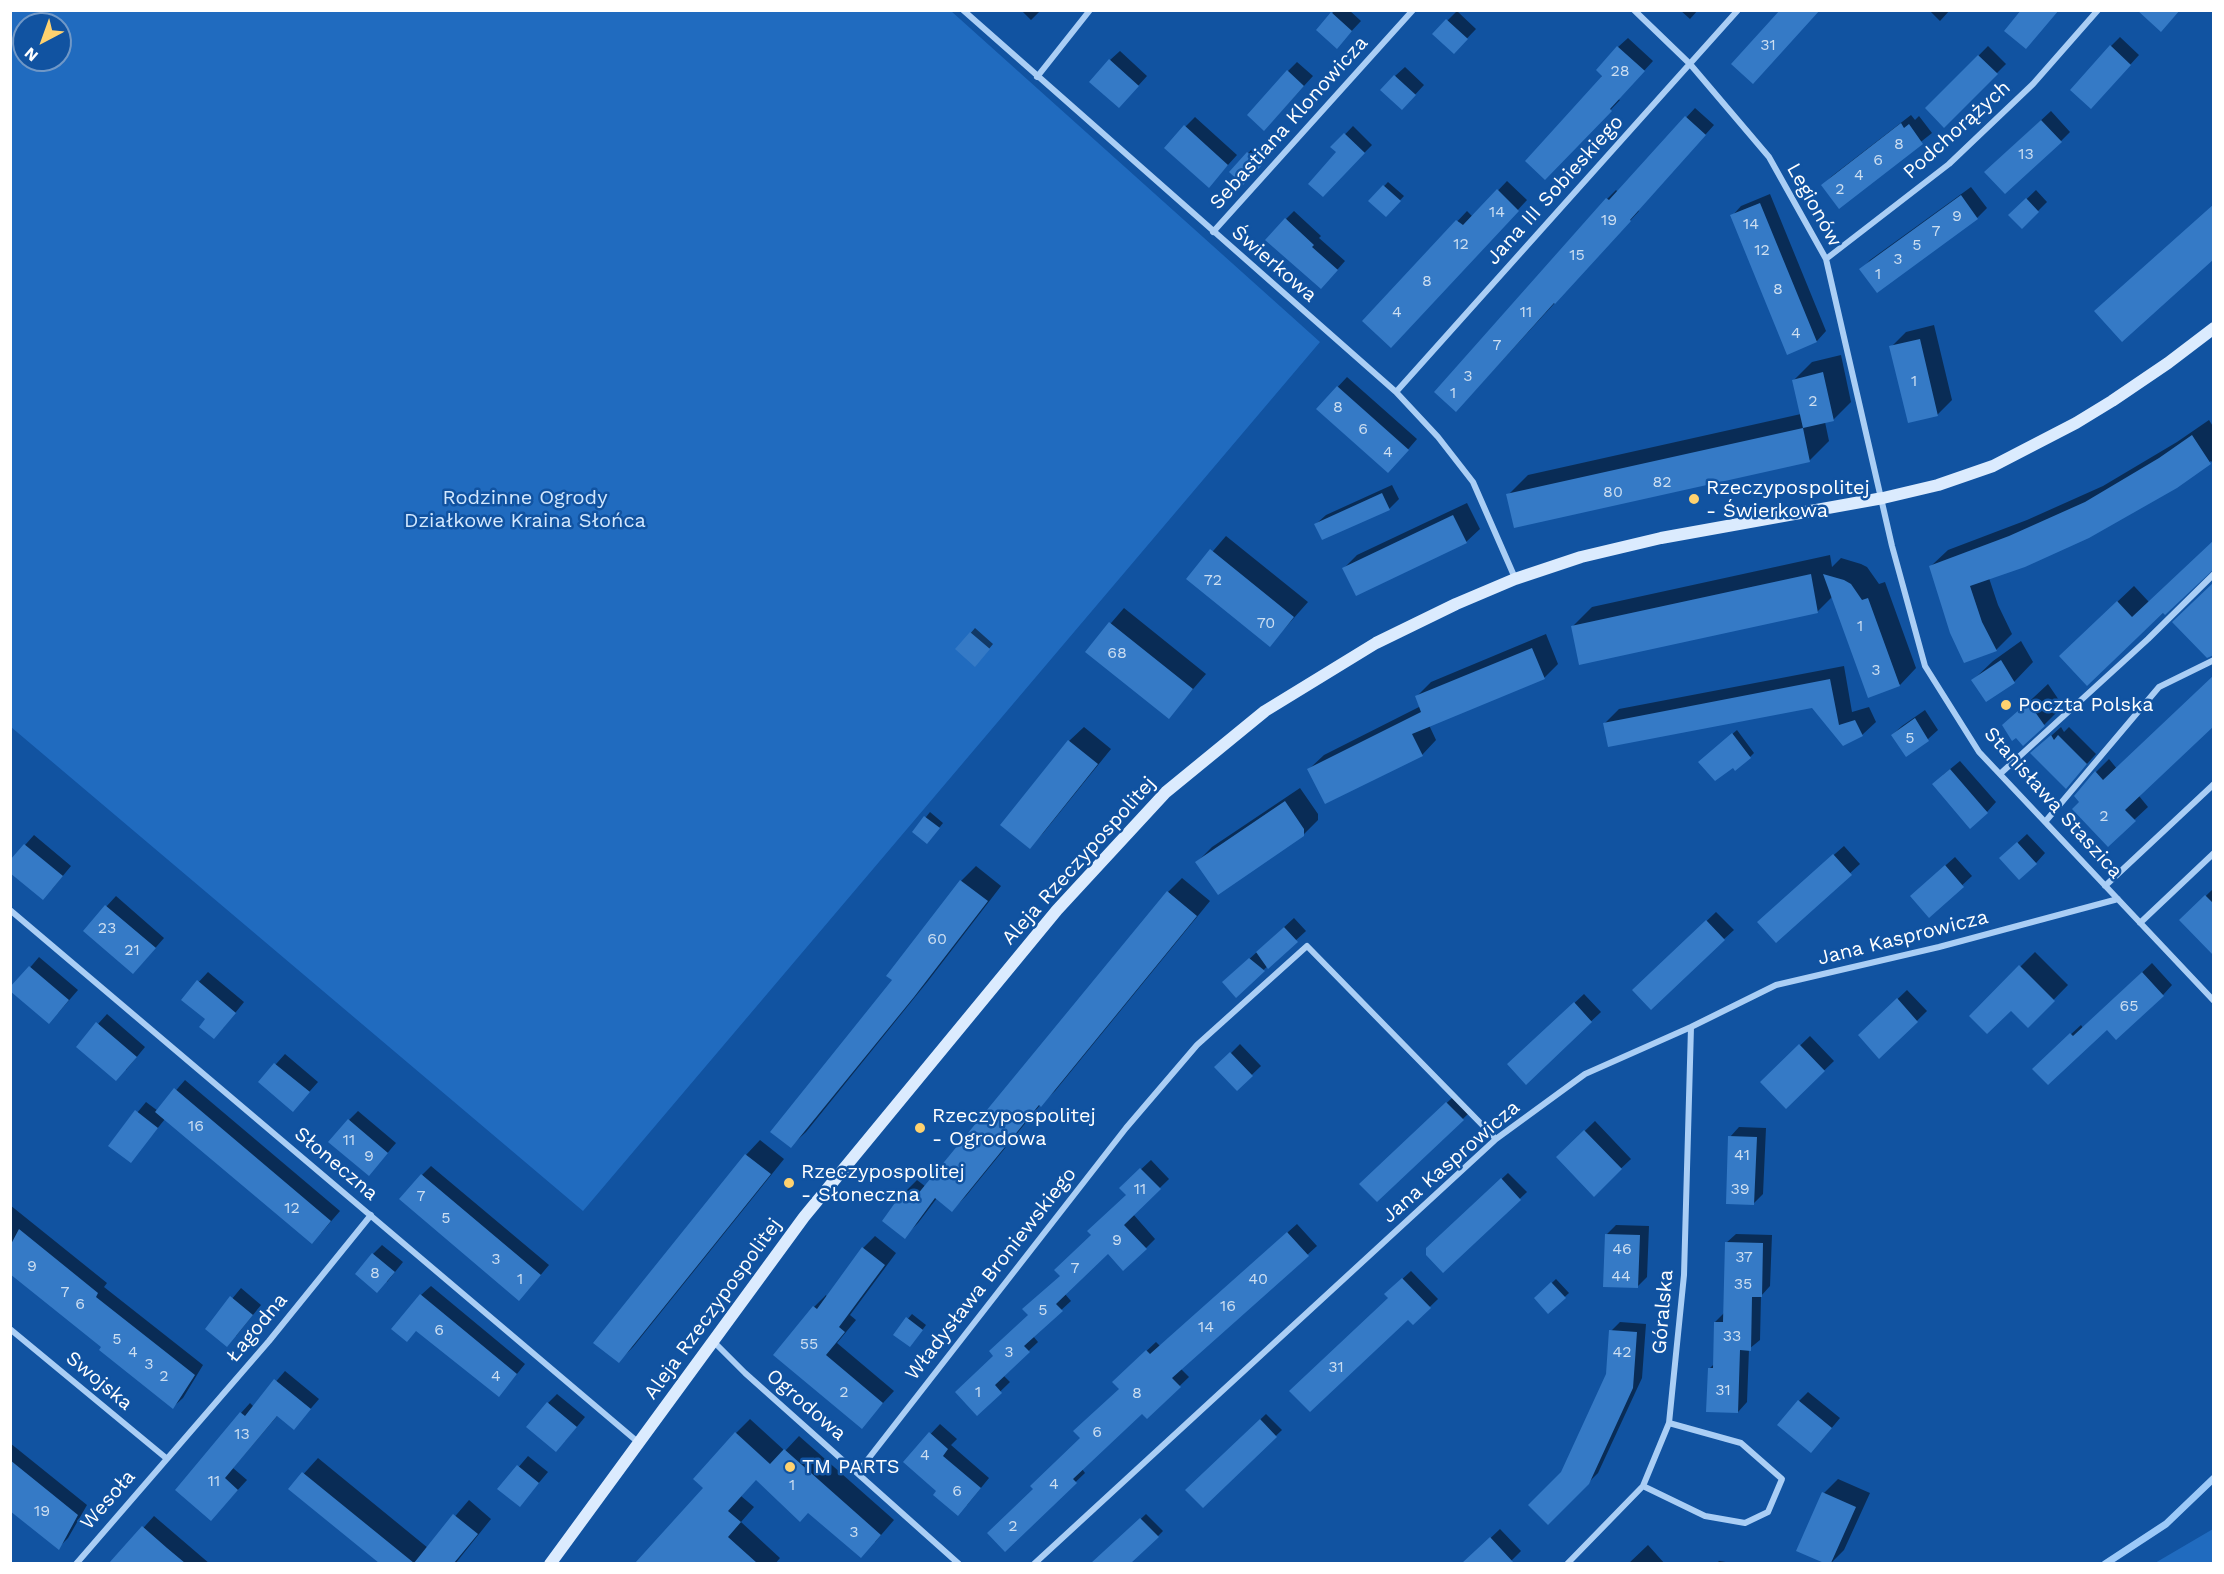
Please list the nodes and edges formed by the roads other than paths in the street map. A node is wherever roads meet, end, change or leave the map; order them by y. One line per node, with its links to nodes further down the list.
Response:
1 (963, 10): 8 (street, Świerkowa)
2 (1090, 10): 8 (street)
3 (1413, 10): 9 (street, Sebastiana Klonowicza)
4 (1634, 10): 7 (street, Legionów)
5 (1738, 10): 7 (street, Jana III Sobieskiego)
6 (2098, 10): 10 (street, Podchorążych)
7 (1690, 64): 10 (street, Legionów); 12 (street, Jana III Sobieskiego)
8 (1037, 77): 9 (street, Świerkowa)
9 (1213, 232): 12 (street, Świerkowa)
10 (1826, 259): 13 (street, Legionów)
11 (2214, 328): 13 (street, Aleja Rzeczypospolitej)
12 (1396, 392): 15 (street, Świerkowa)
13 (1882, 498): 15 (street, Aleja Rzeczypospolitej); 17 (street, Stanisława Staszica)
14 (2214, 574): 17 (street)
15 (1515, 579): 30 (street, Aleja Rzeczypospolitej)
16 (2214, 660): 19 (street)
17 (2000, 774): 19 (street, Stanisława Staszica)
18 (2214, 784): 21 (street)
19 (2045, 822): 21 (street, Stanisława Staszica)
20 (2214, 853): 24 (street)
21 (2105, 885): 22 (street, Stanisława Staszica)
22 (2118, 899): 24 (street, Stanisława Staszica); 26 (street, Jana Kasprowicza)
23 (10, 910): 28 (street, Słoneczna)
24 (2140, 923): 25 (street, Stanisława Staszica)
25 (2214, 1001)
26 (1691, 1027): 27 (street, Jana Kasprowicza); 31 (street, Góralska)
27 (1496, 1139): 34 (street, Władysława Broniewskiego); 39 (street, Jana Kasprowicza)
28 (371, 1215): 32 (street, Słoneczna); 33 (street, Łagodna)
29 (10, 1329): 33 (street, Swojska)
30 (714, 1342): 32 (street, Aleja Rzeczypospolitej); 34 (street, Ogrodowa)
31 (1670, 1423): 35 (street, Góralska); 35 (street)
32 (640, 1444): 37 (street, Aleja Rzeczypospolitej)
33 (166, 1458): 36 (street, Wesoła)
34 (858, 1472): 38 (street, Ogrodowa)
35 (1643, 1486): 40 (street, Góralska)
36 (76, 1563)
37 (550, 1563)
38 (959, 1563)
39 (1034, 1563)
40 (1567, 1563)

